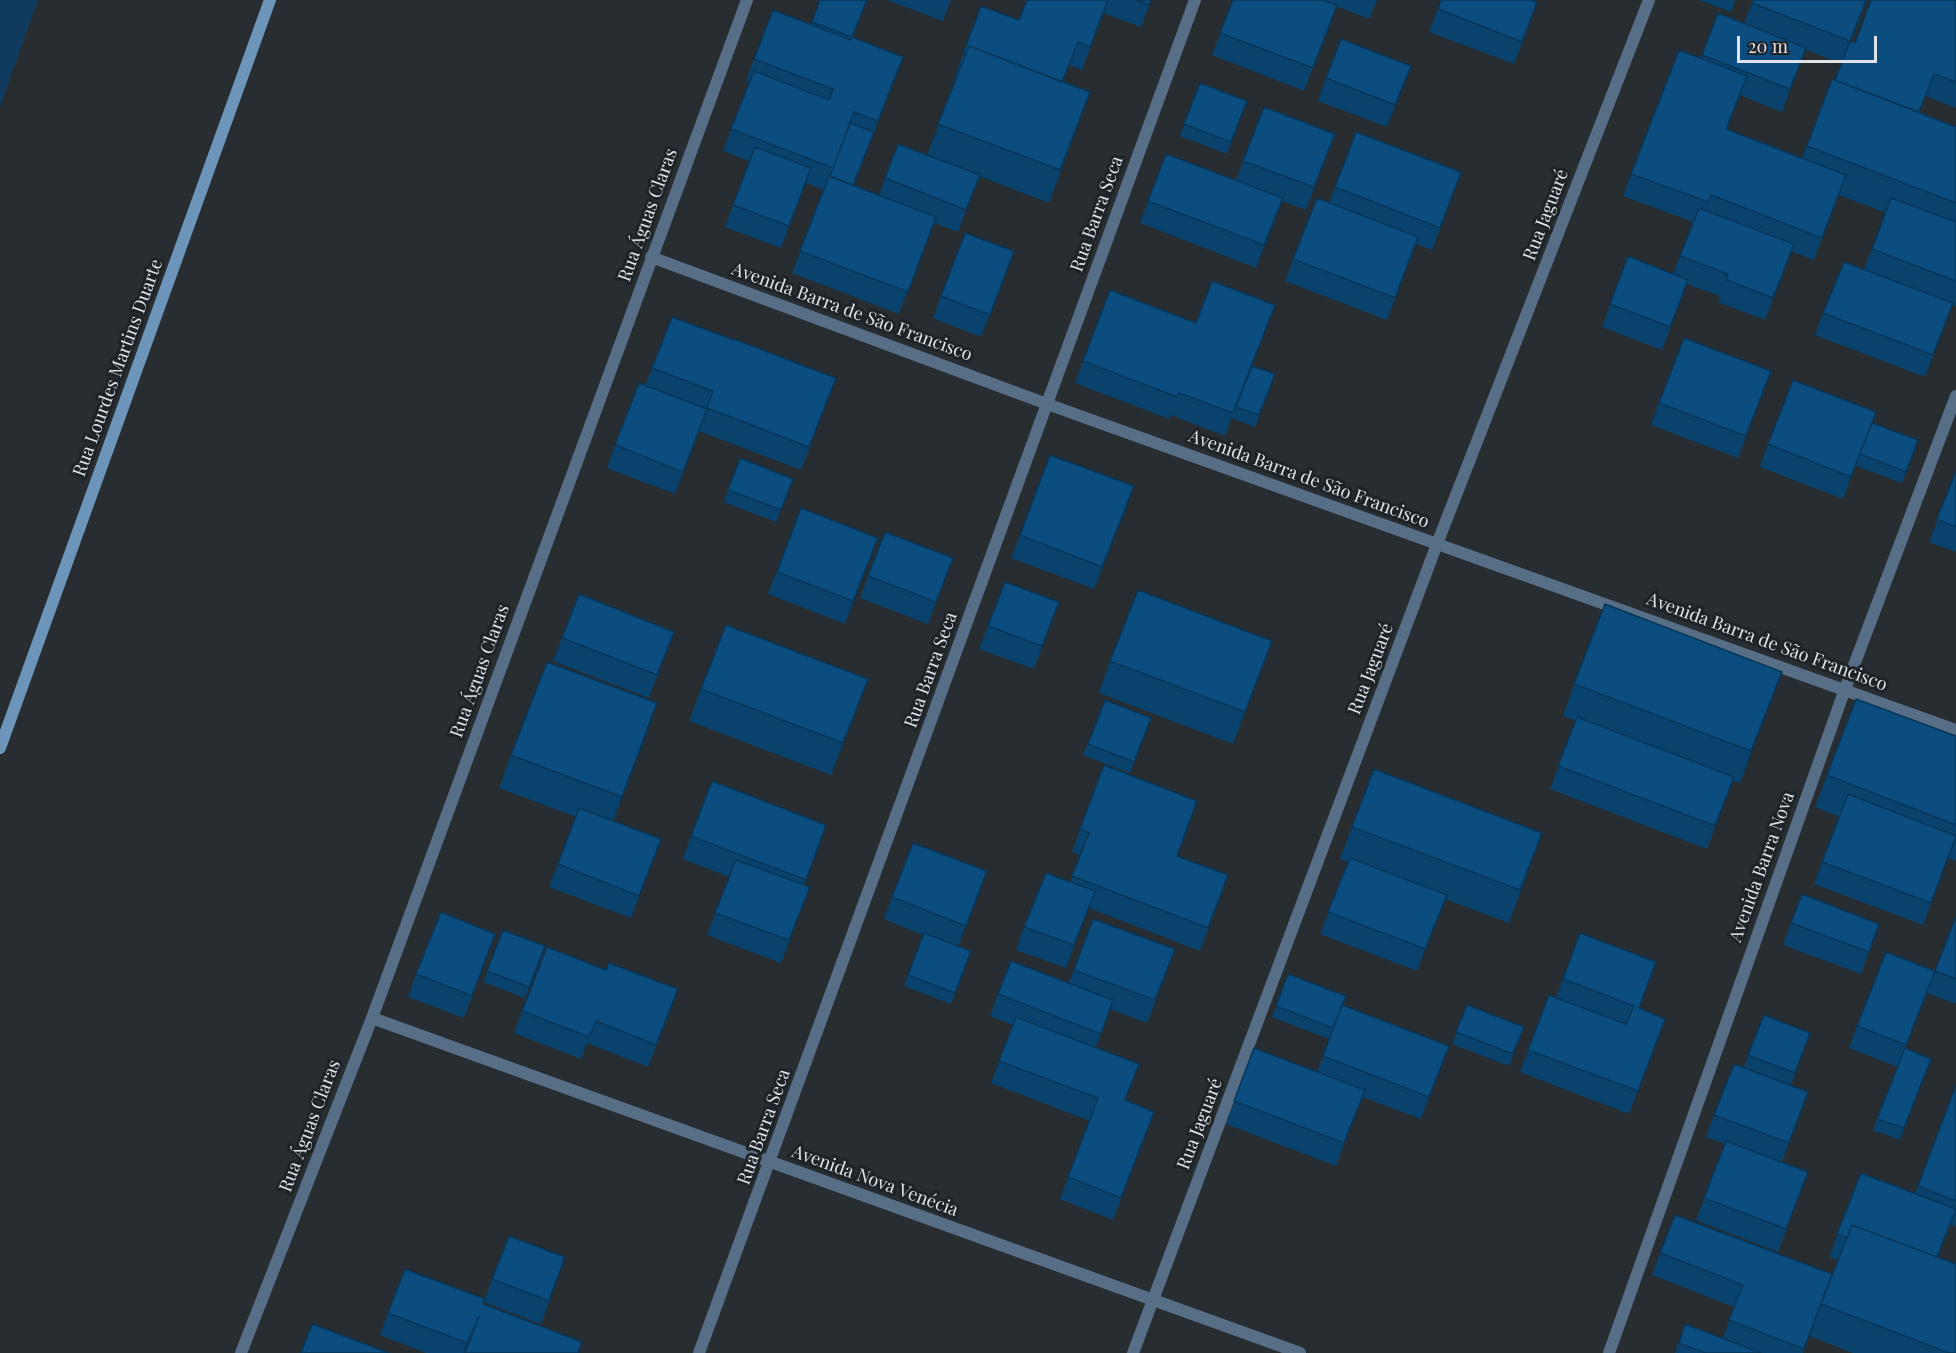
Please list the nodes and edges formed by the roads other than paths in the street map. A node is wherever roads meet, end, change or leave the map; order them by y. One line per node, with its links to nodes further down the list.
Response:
1 (270, 0): 11 (main road, Rua Lourdes Martins Duarte)
2 (747, 0): 5 (street, Rua Águas Claras)
3 (1195, 0): 7 (street, Rua Barra Seca)
4 (1649, 0): 8 (street, Rua Jaguaré)
5 (651, 257): 7 (street, Avenida Barra de São Francisco); 12 (street, Rua Águas Claras)
6 (1956, 396): 9 (street, Avenida Barra Nova)
7 (1047, 404): 8 (street, Avenida Barra de São Francisco); 13 (street, Rua Barra Seca)
8 (1437, 544): 9 (street, Avenida Barra de São Francisco); 14 (street, Rua Jaguaré)
9 (1845, 689): 10 (street, Avenida Barra de São Francisco); 19 (street, Avenida Barra Nova)
10 (1956, 730)
11 (0, 748)
12 (372, 1018): 13 (street, Avenida Nova Venécia); 15 (street, Rua Águas Claras)
13 (770, 1162): 14 (street, Avenida Nova Venécia); 16 (street, Rua Barra Seca)
14 (1153, 1300): 17 (street, Rua Jaguaré); 18 (street, Avenida Nova Venécia)
15 (241, 1353)
16 (699, 1353)
17 (1133, 1353)
18 (1299, 1353)
19 (1609, 1353)

